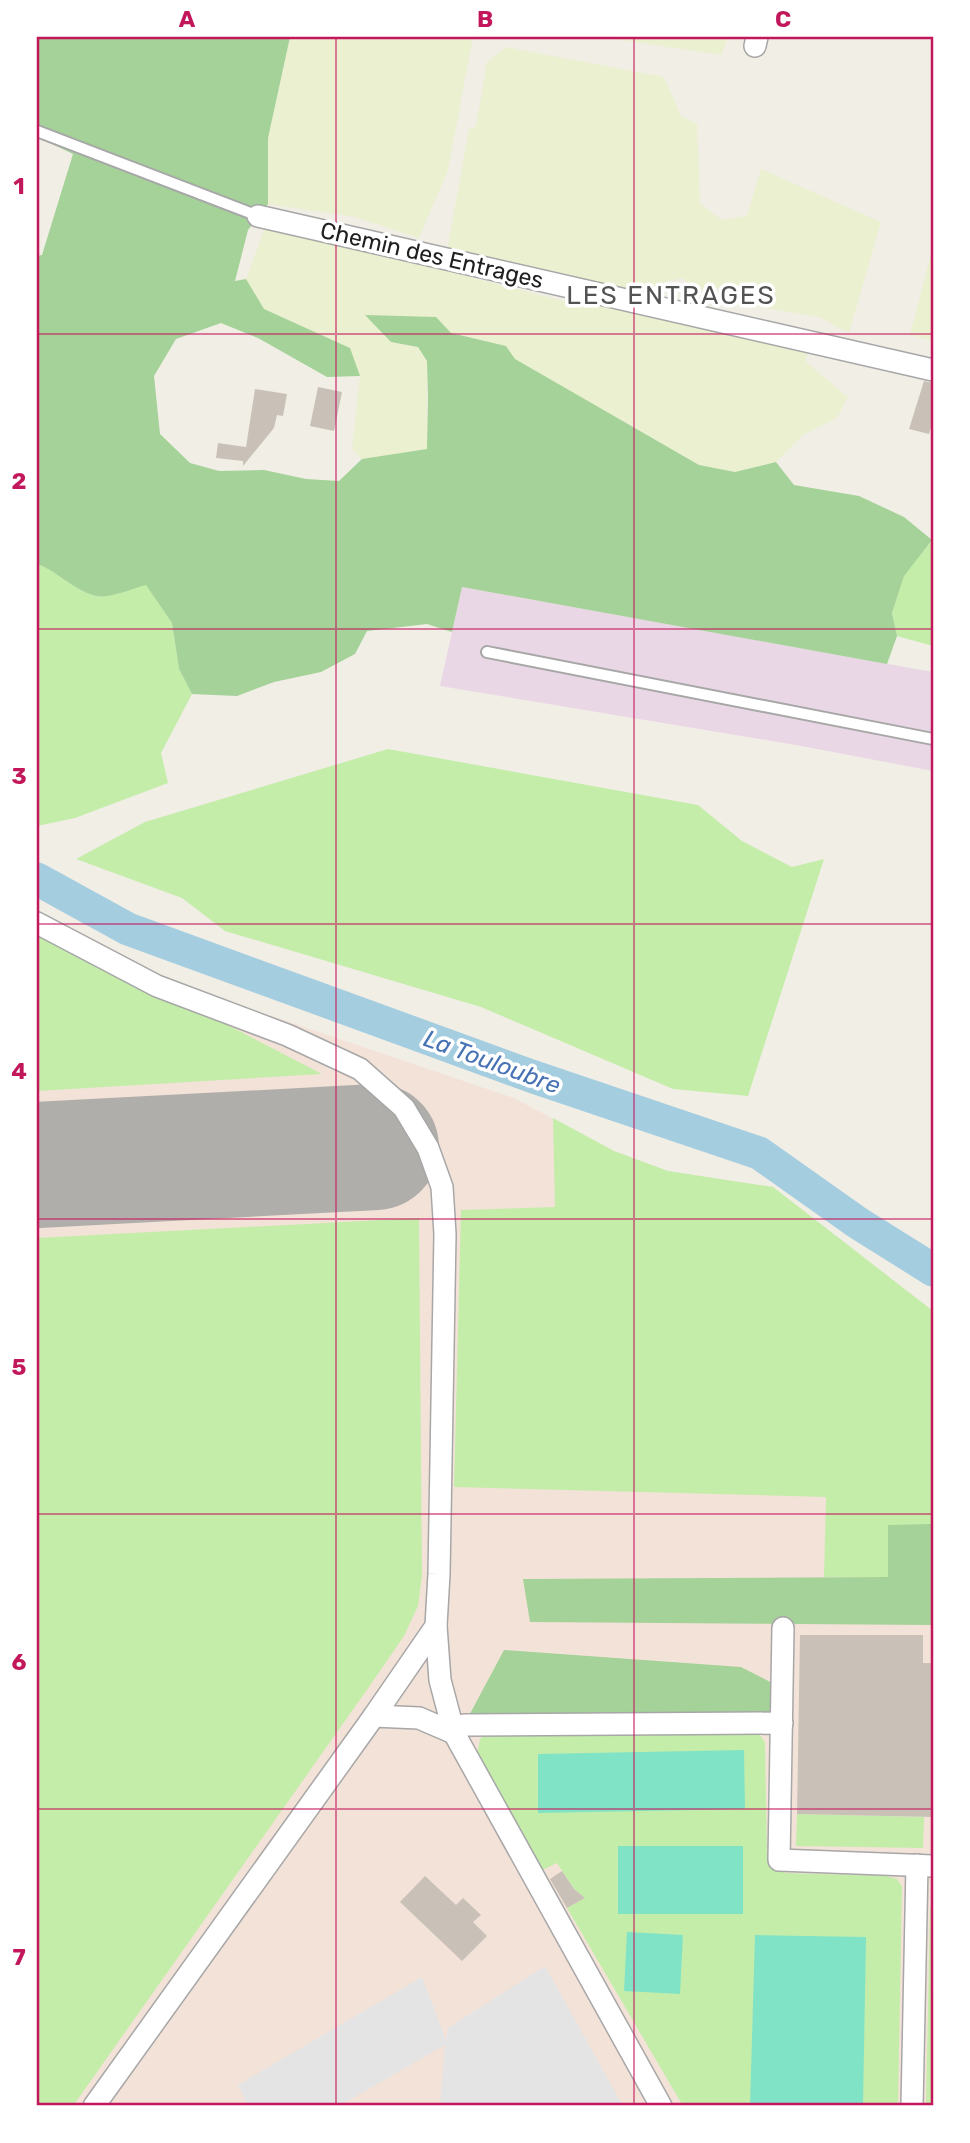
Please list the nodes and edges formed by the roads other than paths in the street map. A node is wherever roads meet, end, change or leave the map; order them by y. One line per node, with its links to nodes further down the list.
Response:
1 (37, 131): 2 (lane)
2 (258, 216): 3 (street, Chemin des Entrages)
3 (933, 370)
4 (487, 652): 5 (lane)
5 (933, 739)
6 (37, 923): 7 (street)
7 (436, 1626): 9 (street); 11 (street)
8 (783, 1628): 10 (street)
9 (374, 1716): 11 (street); 13 (street)
10 (782, 1723): 11 (street); 12 (street)
11 (454, 1733): 14 (street)
12 (925, 1866): 15 (street)
13 (94, 2106)
14 (661, 2106)
15 (912, 2106)

